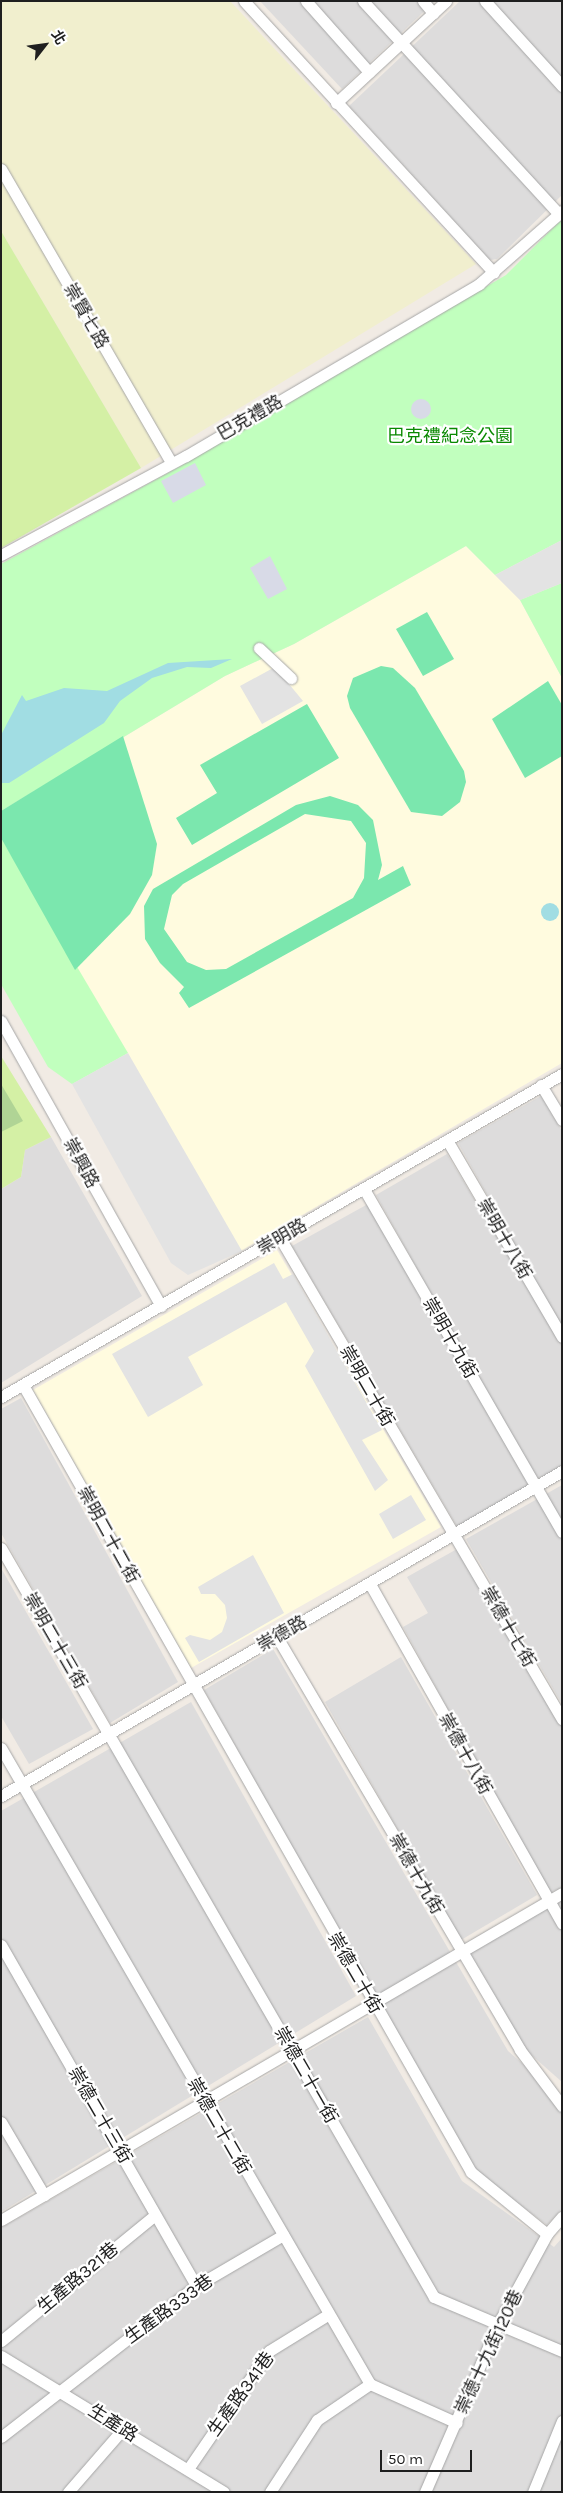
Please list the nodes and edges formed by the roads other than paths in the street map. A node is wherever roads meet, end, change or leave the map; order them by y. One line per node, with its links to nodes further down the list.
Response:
1 (244, 1): 11 (street)
2 (306, 1): 9 (street)
3 (362, 1): 8 (street)
4 (423, 1): 7 (street)
5 (446, 1): 7 (street)
6 (485, 1): 10 (street)
7 (433, 13): 8 (street)
8 (400, 43): 9 (street); 13 (street)
9 (369, 72): 11 (street)
10 (562, 86)
11 (336, 103): 14 (street)
12 (1, 169): 15 (street, 崇賢七路)
13 (560, 212): 14 (street, 巴克禮路)
14 (494, 273): 15 (street, 巴克禮路)
15 (171, 462): 16 (street, 巴克禮路)
16 (1, 555)
17 (259, 648): 18 (street)
18 (291, 678)
19 (1, 1021): 26 (street, 崇興路)
20 (562, 1074): 21 (street, 崇明路)
21 (542, 1085): 22 (street); 23 (street, 崇明路)
22 (562, 1120)
23 (447, 1140): 24 (street, 崇明路); 27 (street, 崇明十八街)
24 (364, 1189): 25 (street, 崇明路); 31 (street, 崇明十九街)
25 (280, 1238): 26 (street, 崇明路); 33 (street, 崇明二十街)
26 (161, 1306): 28 (street, 崇明路)
27 (562, 1337)
28 (23, 1384): 29 (street, 崇明路); 37 (street, 崇明二十二街)
29 (1, 1397)
30 (562, 1471): 31 (street, 崇德路)
31 (536, 1486): 32 (street, 崇明十九街); 33 (street, 崇德路)
32 (562, 1532)
33 (454, 1534): 35 (street, 崇德路); 38 (street, 崇德十七街)
34 (1, 1548): 39 (street, 崇明二十三街)
35 (370, 1584): 36 (street, 崇德路); 44 (street, 崇德十八街)
36 (277, 1637): 37 (street, 崇德路); 47 (street, 崇德十九街)
37 (193, 1686): 39 (street, 崇德路); 48 (street, 崇德二十街)
38 (562, 1719)
39 (109, 1734): 41 (street, 崇德路); 49 (street, 崇德二十一街)
40 (1, 1748): 41 (street, 崇德二十二街)
41 (22, 1784): 42 (street, 崇德路); 50 (street, 崇德二十二街)
42 (1, 1796)
43 (562, 1893): 44 (street)
44 (548, 1901): 45 (street, 崇德十八街); 47 (street)
45 (562, 1923)
46 (1, 1945): 53 (street, 崇德二十三街)
47 (461, 1951): 48 (street); 51 (street, 崇德十九街)
48 (372, 2002): 49 (street); 58 (street, 崇德二十街)
49 (292, 2050): 50 (street); 62 (street, 崇德二十一街)
50 (205, 2101): 53 (street); 59 (street, 崇德二十二街)
51 (562, 2106)
52 (1, 2122): 54 (street)
53 (121, 2151): 54 (street); 55 (street, 崇德二十三街)
54 (44, 2195): 57 (street)
55 (155, 2215): 60 (street, 崇德二十三街); 63 (street, 生產路321巷)
56 (562, 2217): 58 (street, 崇德十九街120巷)
57 (1, 2220)
58 (547, 2234): 62 (street, 崇德十九街120巷)
59 (283, 2235): 60 (street, 生產路333巷); 61 (street, 崇德二十二街)
60 (196, 2286): 67 (street, 生產路333巷)
61 (329, 2314): 66 (street, 崇德二十二街); 72 (street, 生產路341巷)
62 (498, 2324): 64 (street, 崇德二十一街); 69 (street, 崇德十九街120巷)
63 (1, 2342)
64 (562, 2351)
65 (1, 2356): 67 (street, 生產路)
66 (370, 2384): 69 (street); 75 (street)
67 (60, 2390): 70 (street, 生產路); 71 (street, 生產路333巷)
68 (562, 2421): 77 (street)
69 (457, 2423): 76 (street, 崇德十九街120巷)
70 (122, 2430): 72 (street, 生產路); 73 (street)
71 (1, 2437)
72 (188, 2469): 74 (street, 生產路)
73 (68, 2492)
74 (224, 2492)
75 (270, 2492)
76 (425, 2492)
77 (533, 2492)

